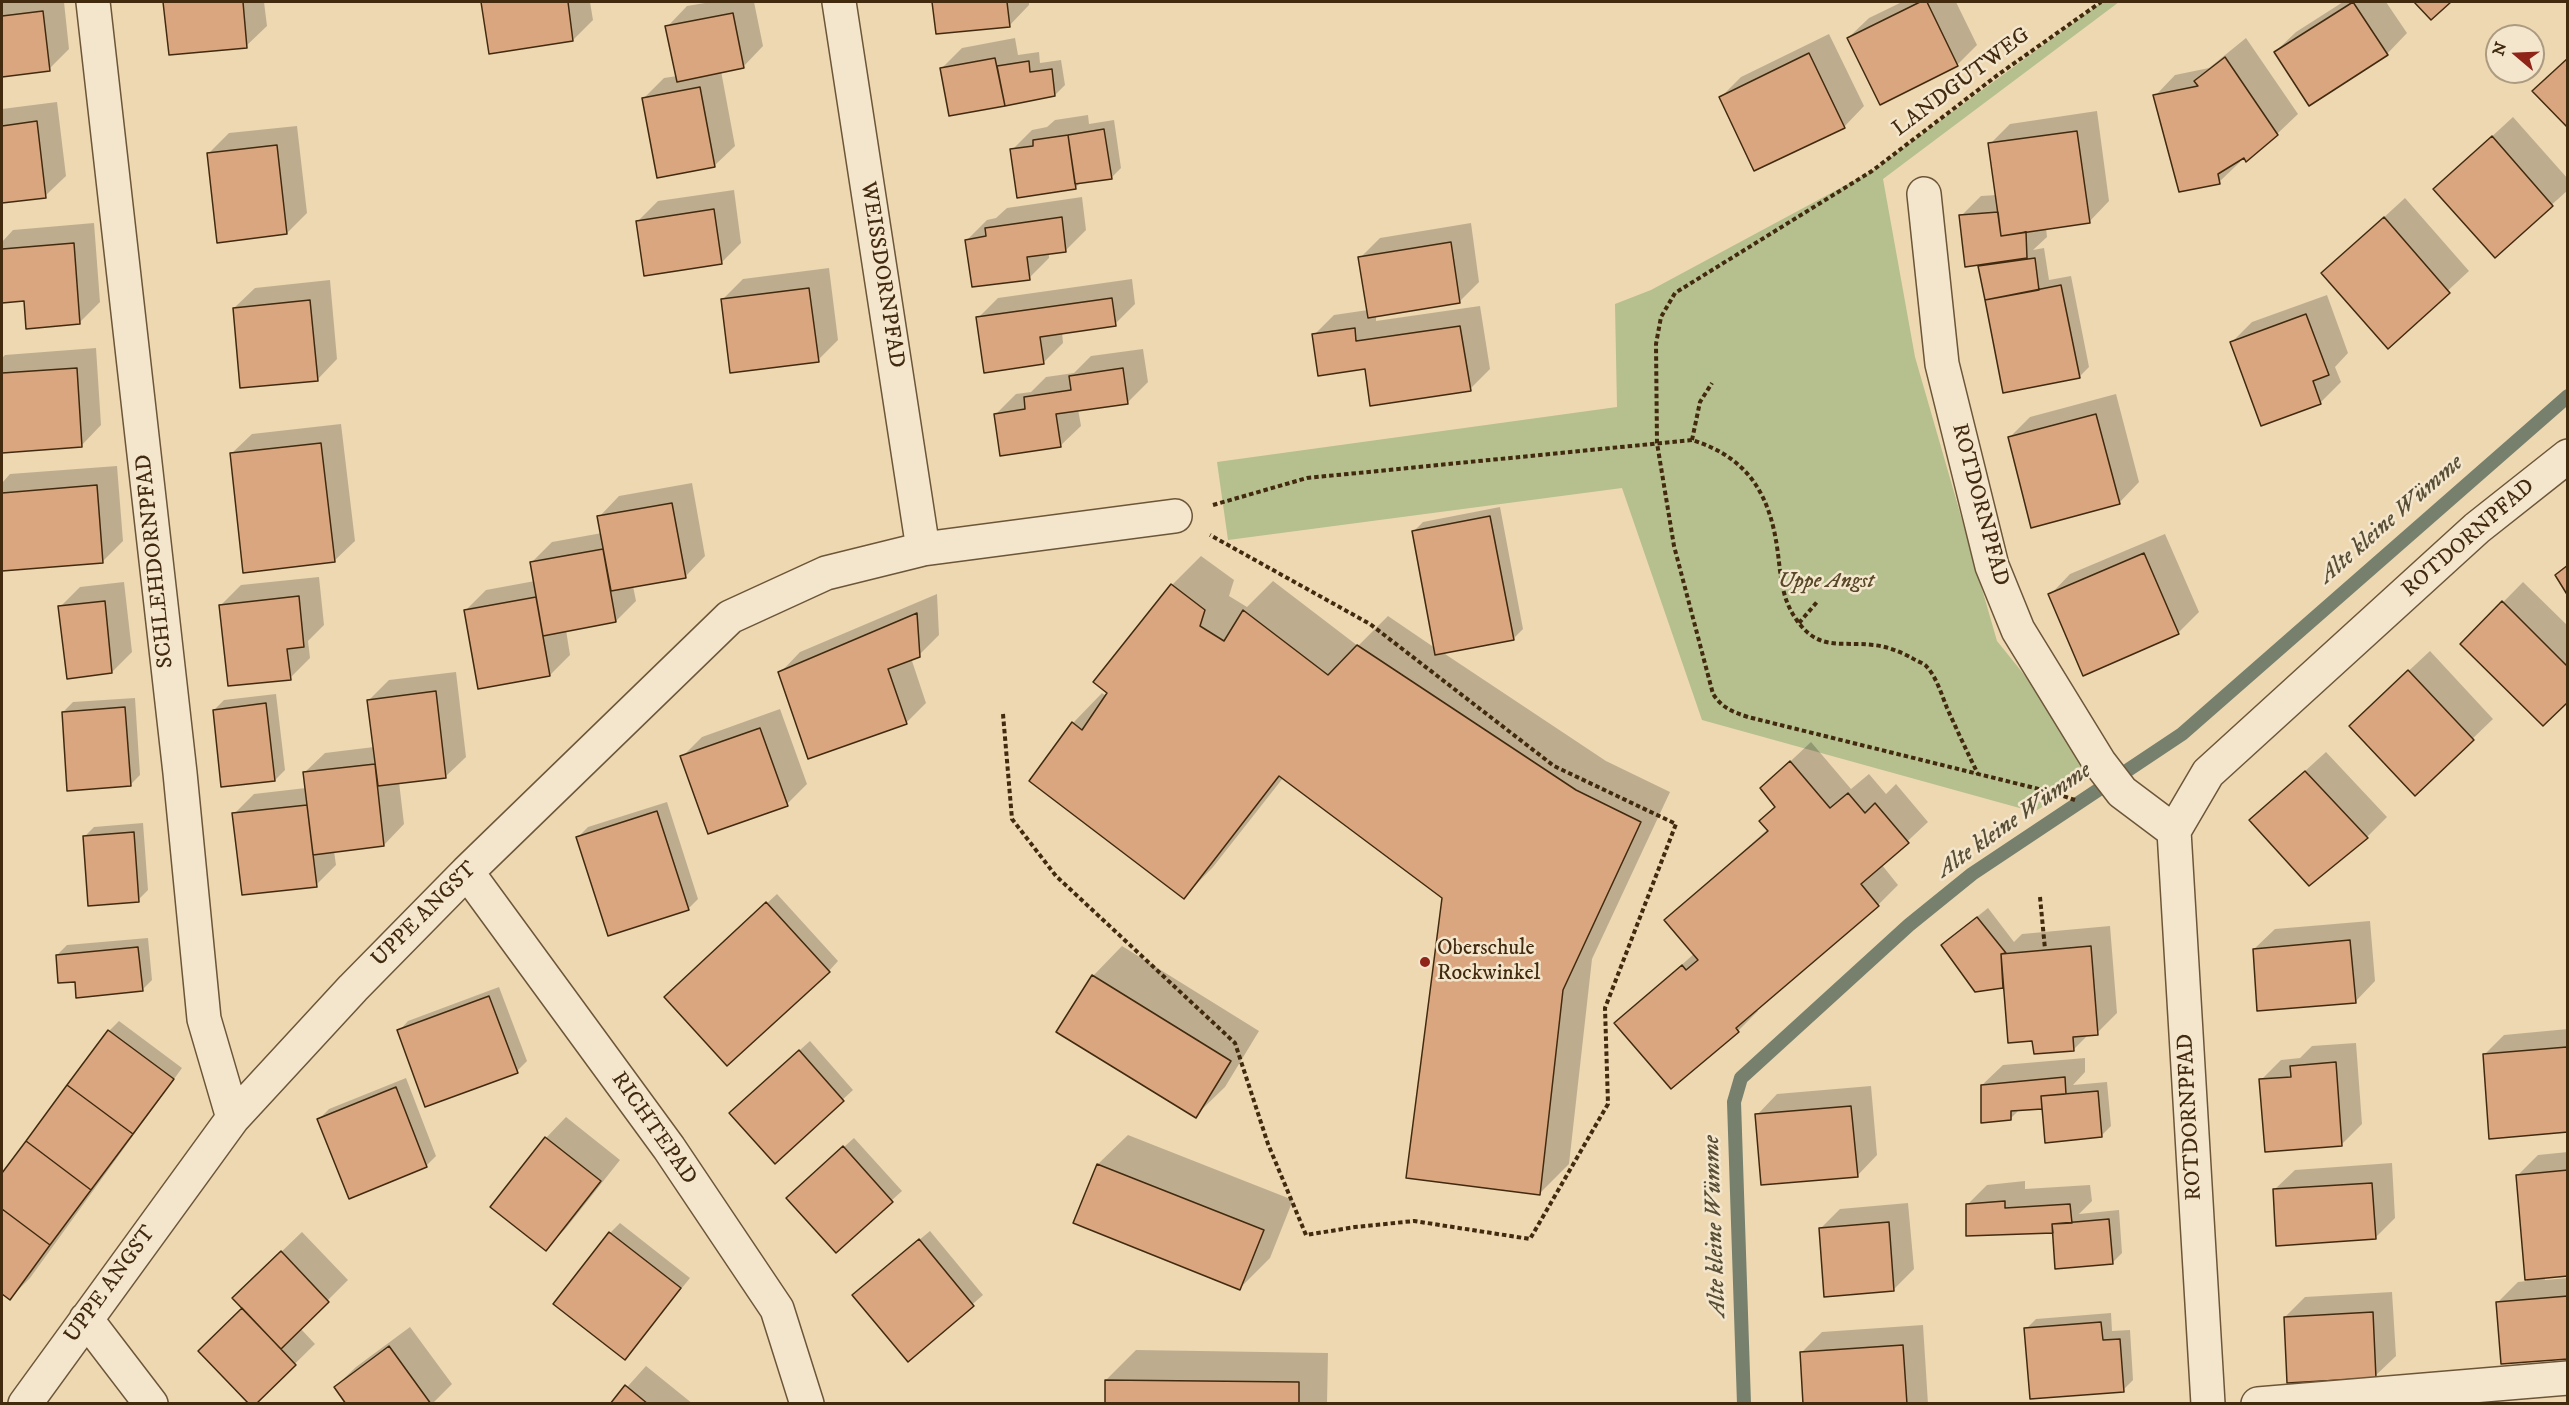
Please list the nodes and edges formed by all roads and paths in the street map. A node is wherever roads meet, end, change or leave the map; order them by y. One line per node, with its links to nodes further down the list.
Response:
1 (93, 2): 20 (street, SCHLEHDORNPFAD)
2 (839, 2): 10 (street, WEISSDORNPFAD)
3 (2102, 2): 7 (path, LANDGUTWEG)
4 (1924, 194): 16 (street, ROTDORNPFAD)
5 (1712, 383): 6 (path)
6 (1692, 440): 7 (path); 12 (path)
7 (1657, 443): 9 (path); 14 (path, LANDGUTWEG)
8 (2568, 456): 16 (street, ROTDORNPFAD)
9 (1175, 516): 10 (street, UPPE ANGST); 13 (path)
10 (923, 549): 17 (street, UPPE ANGST)
11 (1817, 602): 12 (path)
12 (1799, 623): 14 (path)
13 (1003, 714)
14 (1978, 774): 15 (path, LANDGUTWEG)
15 (2072, 799)
16 (2174, 831): 26 (street, ROTDORNPFAD)
17 (467, 872): 20 (street, UPPE ANGST); 25 (street, RICHTEPAD)
18 (2040, 897): 19 (path)
19 (2045, 949)
20 (233, 1118): 21 (street, UPPE ANGST)
21 (86, 1319): 23 (street, UPPE ANGST); 24 (street)
22 (2568, 1378): 27 (street)
23 (25, 1404)
24 (151, 1404)
25 (807, 1404)
26 (2208, 1404)
27 (2258, 1404)

